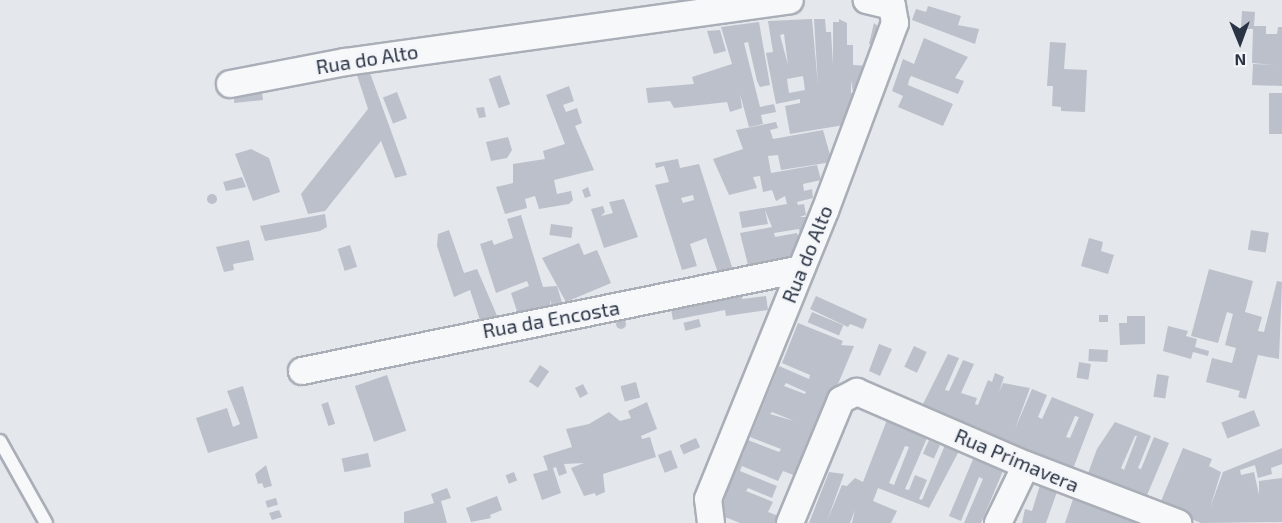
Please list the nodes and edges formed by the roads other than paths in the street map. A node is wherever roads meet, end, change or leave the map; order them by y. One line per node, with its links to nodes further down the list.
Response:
1 (790, 0): 3 (street, Rua do Alto)
2 (867, 0): 4 (street, Rua do Alto)
3 (230, 84)
4 (801, 269): 5 (street, Rua da Encosta); 8 (street, Rua do Alto)
5 (302, 370)
6 (0, 441): 9 (lane)
7 (1026, 465): 10 (street, Rua Primavera); 11 (street); 12 (street, Rua Primavera)
8 (706, 521)
9 (46, 523)
10 (790, 523)
11 (998, 523)
12 (1179, 523)

